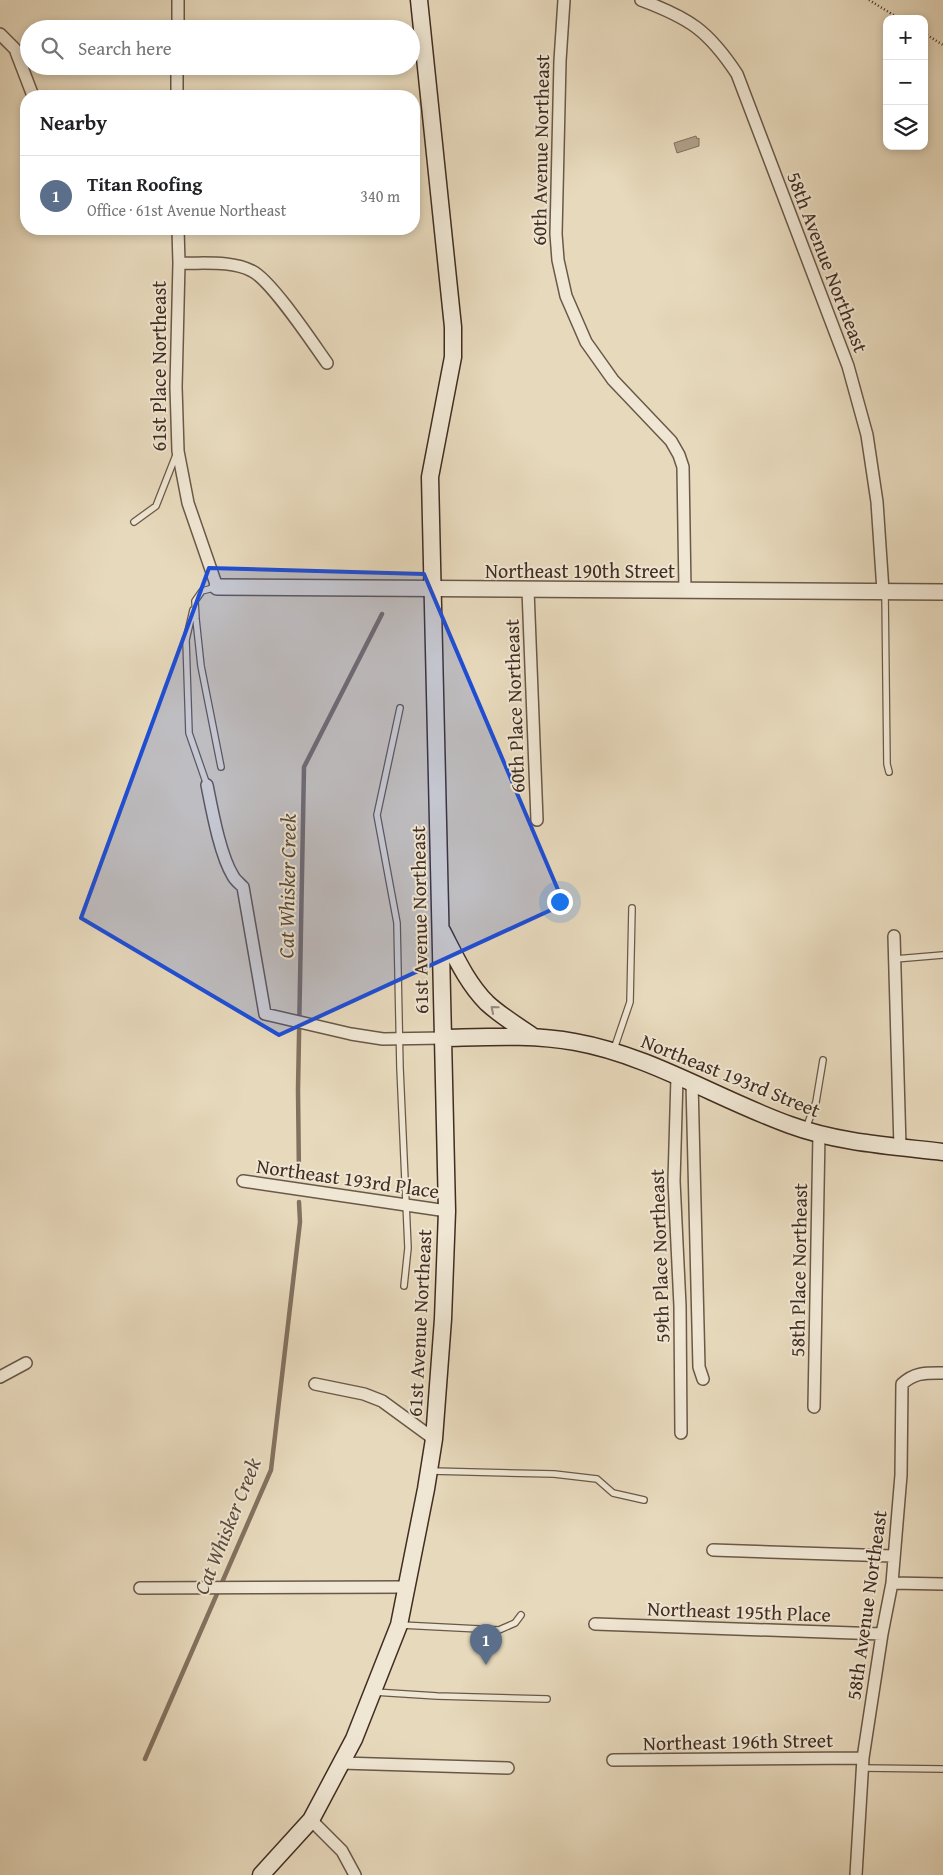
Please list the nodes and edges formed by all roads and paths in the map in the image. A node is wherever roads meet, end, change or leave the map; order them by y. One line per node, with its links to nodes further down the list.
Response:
1 (178, 0): 7 (street)
2 (419, 0): 22 (main road, 61st Avenue Northeast)
3 (564, 0): 24 (street, 60th Avenue Northeast)
4 (641, 0): 25 (street, 58th Avenue Northeast)
5 (869, 0): 6 (path)
6 (893, 15)
7 (178, 20)
8 (0, 34): 11 (street)
9 (928, 36): 10 (path)
10 (943, 45)
11 (20, 62)
12 (25, 75): 14 (street)
13 (178, 75): 15 (street)
14 (31, 90)
15 (177, 90)
16 (178, 235): 17 (street, 61st Place Northeast)
17 (179, 264): 18 (street); 19 (street, 61st Place Northeast)
18 (327, 363)
19 (178, 451): 20 (lane); 21 (street, 61st Place Northeast)
20 (134, 522)
21 (217, 587): 22 (street, Northeast 190th Street); 27 (lane)
22 (433, 590): 23 (street, Northeast 190th Street); 34 (main road, 61st Avenue Northeast)
23 (528, 590): 24 (street, Northeast 190th Street); 32 (street, 60th Place Northeast)
24 (685, 591): 25 (street, Northeast 190th Street)
25 (884, 591): 26 (street, Northeast 190th Street); 30 (lane)
26 (943, 592)
27 (195, 601): 29 (lane); 31 (lane)
28 (400, 708): 39 (lane)
29 (221, 767)
30 (889, 772)
31 (207, 786): 39 (street)
32 (537, 820)
33 (632, 908): 41 (lane)
34 (440, 927): 38 (main road, one-way to 34); 40 (main road, 61st Avenue Northeast)
35 (894, 936): 37 (street)
36 (943, 955): 37 (lane)
37 (895, 959): 45 (street)
38 (534, 1037): 40 (main road, Northeast 193rd Street); 41 (main road, Northeast 193rd Street)
39 (399, 1038): 40 (street); 48 (lane)
40 (443, 1038): 49 (main road, 61st Avenue Northeast)
41 (613, 1052): 43 (main road, Northeast 193rd Street)
42 (823, 1060): 44 (lane)
43 (684, 1080): 44 (main road, Northeast 193rd Street); 54 (street, 59th Place Northeast); 57 (street, 59th Place Northeast)
44 (812, 1132): 45 (main road, Northeast 193rd Street); 56 (street, 58th Place Northeast)
45 (900, 1147): 46 (main road, Northeast 193rd Street)
46 (943, 1152)
47 (244, 1181): 48 (street, Northeast 193rd Place)
48 (406, 1205): 49 (street, Northeast 193rd Place); 50 (lane)
49 (447, 1211): 58 (main road, 61st Avenue Northeast)
50 (404, 1286)
51 (26, 1363): 53 (street)
52 (943, 1373): 62 (street, 58th Avenue Northeast)
53 (0, 1377)
54 (703, 1379)
55 (315, 1384): 58 (street)
56 (814, 1407)
57 (681, 1433)
58 (434, 1438): 59 (main road, 61st Avenue Northeast)
59 (429, 1470): 60 (lane); 65 (main road, 61st Avenue Northeast)
60 (644, 1500)
61 (713, 1550): 62 (street)
62 (893, 1556): 63 (street, 58th Avenue Northeast)
63 (892, 1583): 64 (street); 70 (street, 58th Avenue Northeast)
64 (943, 1584)
65 (407, 1587): 66 (street); 69 (main road, 61st Avenue Northeast)
66 (140, 1588)
67 (521, 1615): 69 (lane)
68 (595, 1624): 70 (street, Northeast 195th Place)
69 (399, 1625): 71 (main road, 61st Avenue Northeast)
70 (882, 1634): 74 (street, 58th Avenue Northeast)
71 (372, 1692): 72 (lane); 75 (main road, 61st Avenue Northeast)
72 (547, 1699)
73 (613, 1760): 74 (street, Northeast 196th Street)
74 (863, 1763): 77 (lane); 81 (street, 58th Avenue Northeast)
75 (341, 1764): 76 (street); 78 (main road, 61st Avenue Northeast)
76 (508, 1768)
77 (943, 1769)
78 (311, 1820): 79 (main road); 80 (street)
79 (261, 1875)
80 (355, 1875)
81 (856, 1875)

